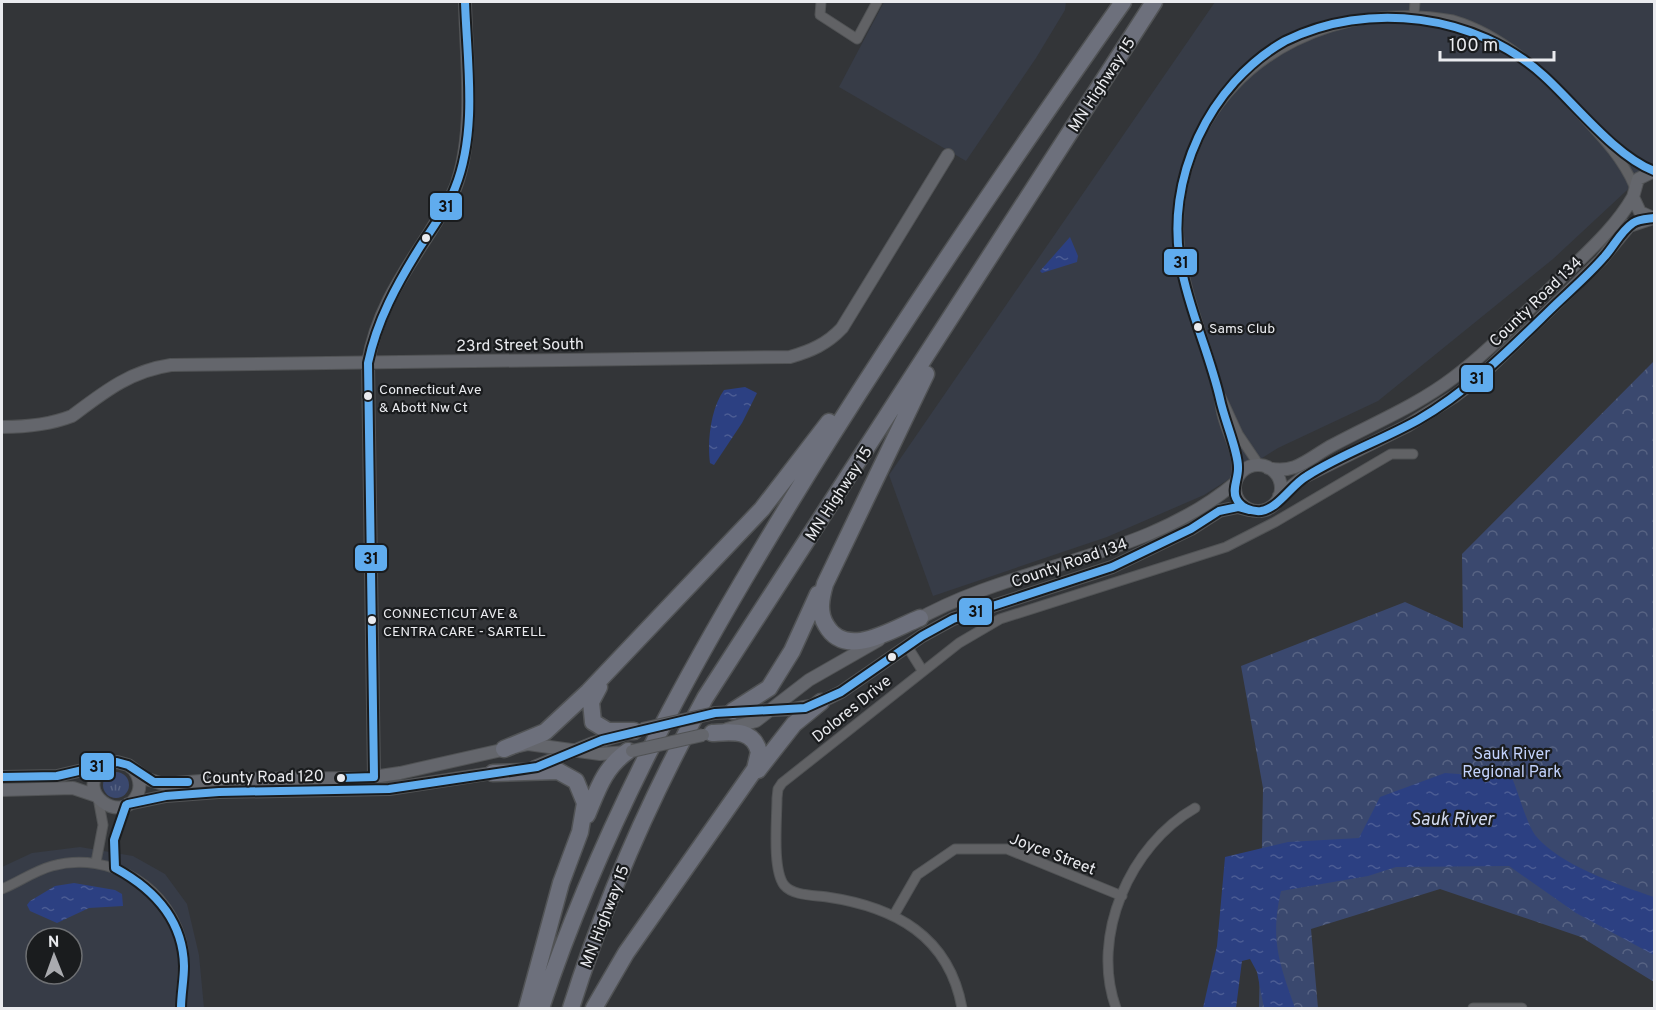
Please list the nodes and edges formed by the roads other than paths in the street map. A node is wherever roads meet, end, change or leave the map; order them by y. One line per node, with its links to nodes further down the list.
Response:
1 (465, 2): 15 (street)
2 (821, 2): 3 (street)
3 (877, 2)
4 (1122, 2): 14 (highway, MN Highway 15)
5 (1154, 2): 13 (highway, MN Highway 15)
6 (1415, 2): 7 (street)
7 (1414, 14): 8 (street); 16 (street)
8 (1598, 133): 10 (street); 11 (street)
9 (948, 155): 15 (street, 23rd Street South)
10 (1653, 171): 11 (street, County Road 134)
11 (1633, 192): 12 (street); 19 (street, County Road 134)
12 (1654, 218): 21 (street, County Road 134)
13 (978, 275): 23 (highway); 57 (highway, MN Highway 15)
14 (907, 318): 27 (highway); 56 (highway, MN Highway 15)
15 (368, 363): 17 (street, 23rd Street South); 42 (street)
16 (1218, 392): 19 (street); 20 (street)
17 (2, 427)
18 (1413, 454): 28 (street, Dolores Drive)
19 (1263, 466): 20 (street); 21 (street)
20 (1236, 481): 22 (street); 24 (street, County Road 134)
21 (1280, 496): 22 (street)
22 (1250, 510): 26 (street, County Road 134)
23 (842, 549): 25 (highway); 31 (highway)
24 (1066, 564): 25 (street, County Road 134); 26 (street)
25 (920, 618): 30 (street, County Road 134)
26 (907, 646): 28 (street); 29 (street, County Road 134)
27 (616, 664): 33 (highway); 35 (highway)
28 (922, 670): 53 (street, Dolores Drive)
29 (821, 702): 30 (street, County Road 134); 43 (highway)
30 (770, 710): 31 (street, County Road 134); 34 (street, County Road 134)
31 (733, 711): 32 (street, County Road 134)
32 (715, 713): 33 (street, County Road 120, bridge)
33 (638, 730): 36 (street, County Road 120)
34 (707, 734): 37 (street, County Road 120, bridge); 43 (highway)
35 (504, 749): 36 (street, County Road 120); 42 (street, County Road 120)
36 (575, 750): 37 (street, County Road 120); 40 (street, County Road 120)
37 (630, 751): 48 (highway)
38 (105, 765): 39 (street); 41 (street); 45 (street)
39 (133, 769): 42 (street, County Road 120); 46 (street)
40 (493, 773): 46 (street, County Road 120); 48 (highway)
41 (2, 777)
42 (374, 777)
43 (751, 777): 58 (highway)
44 (2, 790): 45 (street)
45 (98, 797): 46 (street); 49 (street)
46 (127, 805): 50 (street)
47 (1195, 808): 52 (street)
48 (579, 834): 55 (highway)
49 (96, 862): 50 (street); 51 (street)
50 (115, 868): 54 (street)
51 (2, 889)
52 (1122, 896): 53 (street, Joyce Street); 60 (street)
53 (894, 915): 59 (street, Dolores Drive)
54 (181, 1008)
55 (526, 1008)
56 (541, 1008)
57 (571, 1008)
58 (594, 1008)
59 (962, 1008)
60 (1116, 1008)
61 (1473, 1008): 62 (street)
62 (1522, 1008)

